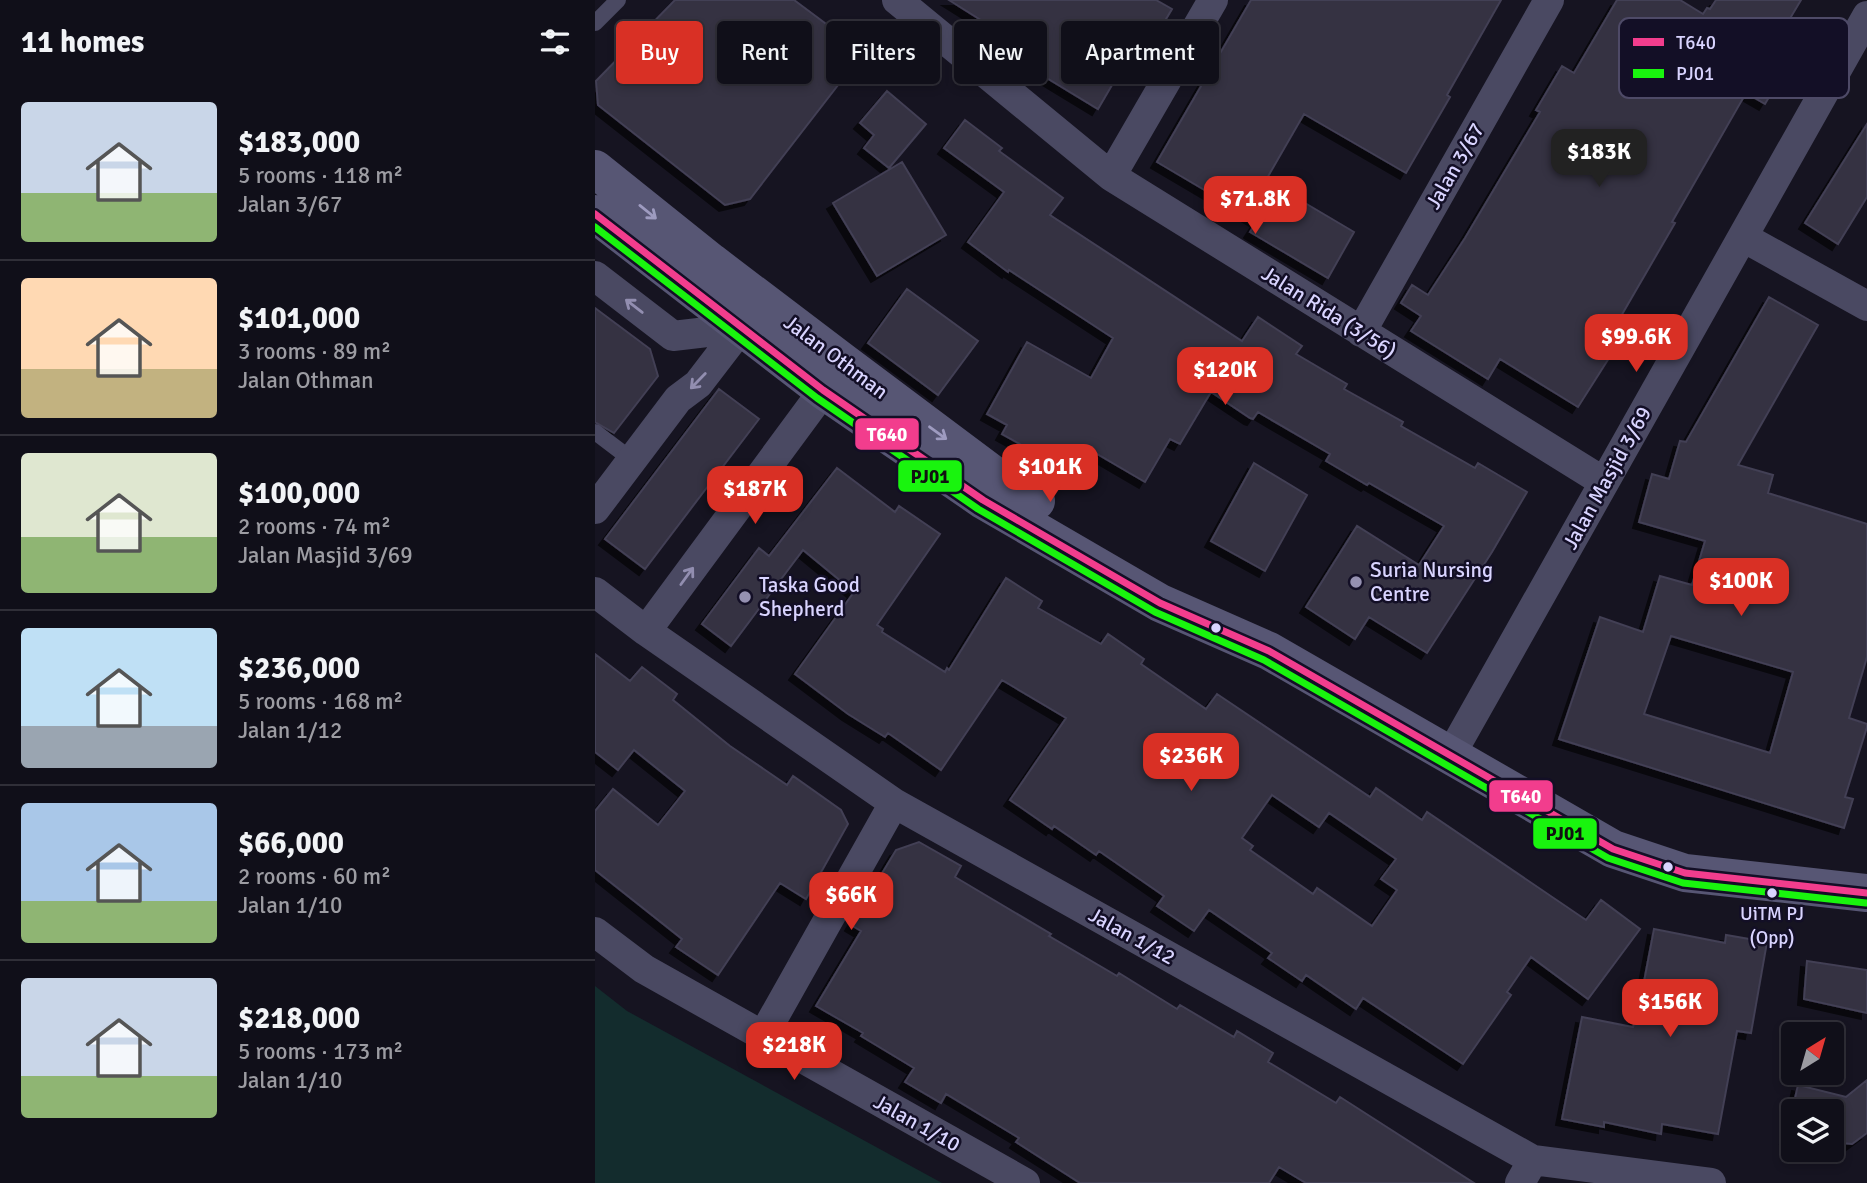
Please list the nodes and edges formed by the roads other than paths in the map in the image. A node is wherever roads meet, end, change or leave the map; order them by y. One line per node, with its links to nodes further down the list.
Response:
1 (618, 0): 6 (lane)
2 (1213, 0): 10 (street)
3 (1549, 0): 16 (street, Jalan 3/67)
4 (901, 1): 10 (street, Jalan Rida (3/56))
5 (1867, 16): 7 (street, Jalan Masjid 3/69)
6 (595, 23)
7 (1849, 48)
8 (1821, 98): 12 (street, Jalan Masjid 3/69)
9 (595, 169): 17 (main road, Jalan Othman, one-way to 17)
10 (1111, 176): 16 (street, Jalan Rida (3/56))
11 (595, 214): 15 (main road, Jalan Othman)
12 (1743, 237): 14 (street); 20 (street, Jalan Masjid 3/69)
13 (595, 276): 15 (street, one-way to 13)
14 (1867, 306)
15 (741, 328): 17 (main road, Jalan Othman); 19 (street, one-way to 19)
16 (1361, 332): 20 (street, Jalan Rida (3/56))
17 (833, 377): 23 (street, one-way to 17); 24 (main road, Jalan Othman)
18 (595, 432): 19 (lane)
19 (632, 460): 21 (street)
20 (1605, 482): 24 (street, Jalan Masjid 3/69)
21 (595, 509)
22 (595, 592): 23 (street, Jalan 1/12)
23 (646, 631): 25 (street, Jalan 1/12)
24 (1450, 757): 26 (main road, Jalan Othman)
25 (894, 803): 28 (street); 29 (street, Jalan 1/12)
26 (1864, 894)
27 (595, 932): 28 (street, Jalan 1/10)
28 (763, 1036): 31 (street, Jalan 1/10)
29 (1526, 1171): 30 (street, Jalan 1/12)
30 (1598, 1175): 32 (street, Jalan 1/12)
31 (1025, 1183)
32 (1711, 1183)

